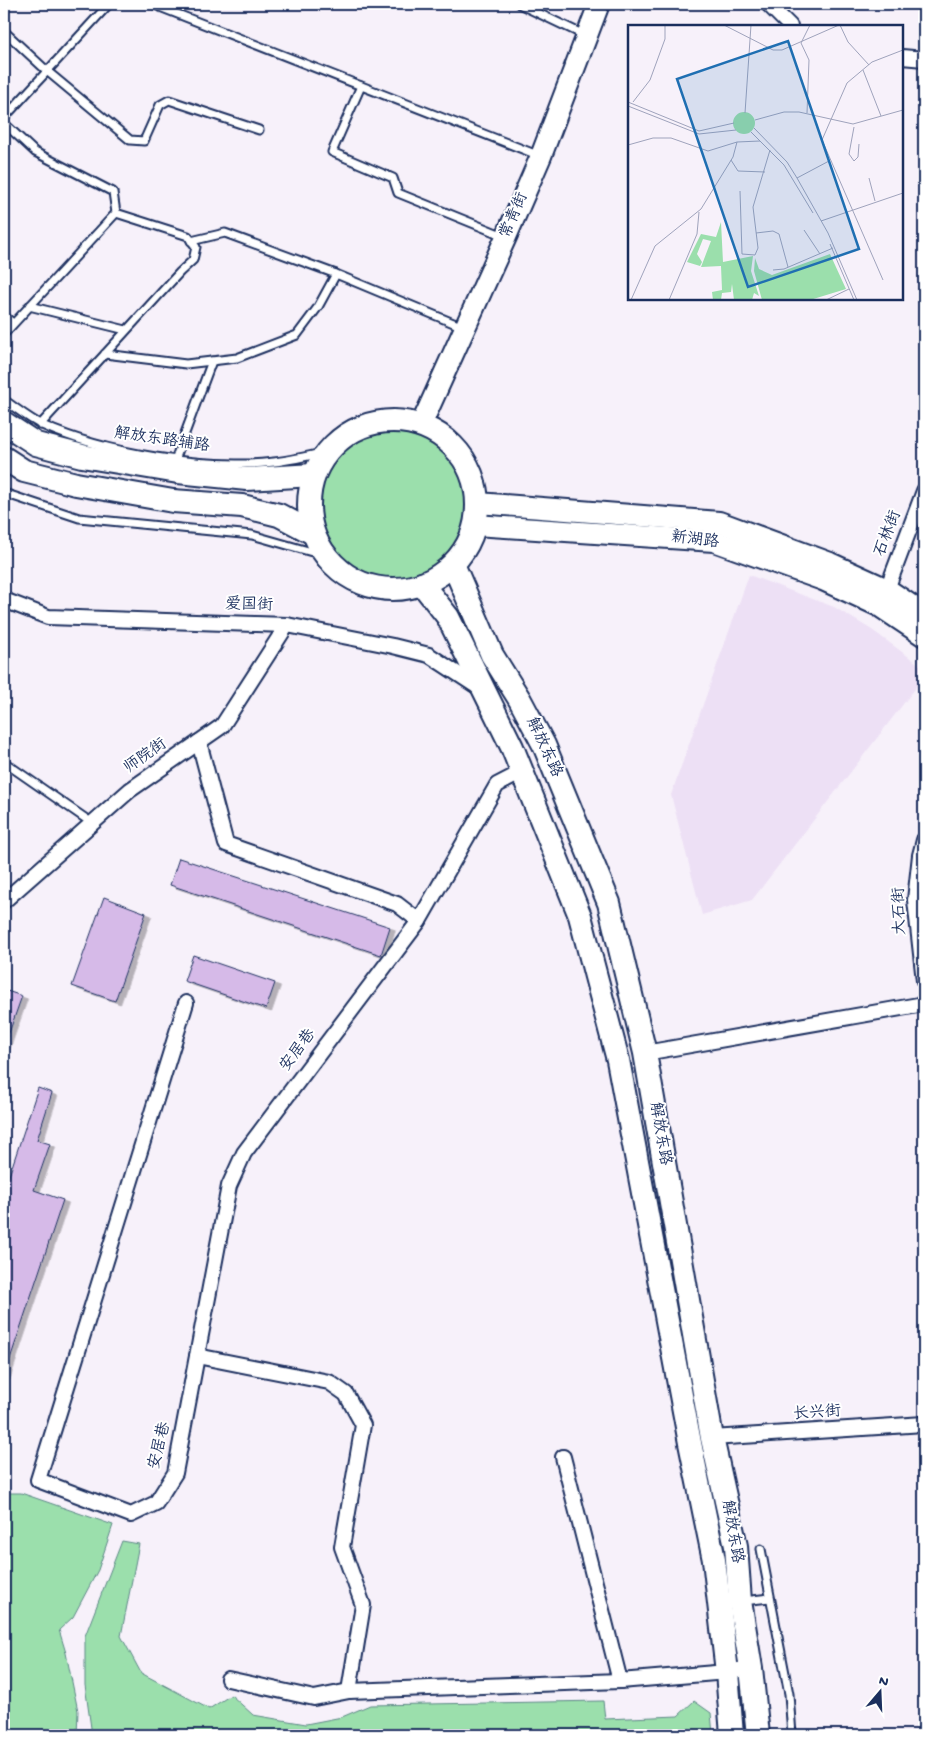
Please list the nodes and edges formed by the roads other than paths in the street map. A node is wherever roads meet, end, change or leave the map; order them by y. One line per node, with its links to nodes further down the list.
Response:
1 (109, 4): 11 (lane)
2 (152, 4): 12 (lane)
3 (519, 4): 8 (lane)
4 (599, 4): 8 (main road, 常青街)
5 (768, 4): 6 (street)
6 (789, 25)
7 (4, 31): 11 (lane)
8 (587, 36): 16 (main road, 常青街)
9 (903, 57): 10 (street)
10 (924, 59)
11 (47, 71): 13 (lane); 15 (lane)
12 (361, 86): 16 (lane); 18 (lane)
13 (4, 118)
14 (4, 123): 17 (lane)
15 (259, 130)
16 (541, 156): 18 (main road, 常青街)
17 (116, 213): 19 (lane); 21 (lane)
18 (506, 237): 24 (main road, 常青街)
19 (191, 240): 20 (lane); 25 (lane)
20 (336, 274): 24 (lane); 28 (lane)
21 (29, 306): 23 (lane); 25 (lane)
22 (4, 316): 23 (lane)
23 (13, 323): 26 (lane)
24 (465, 328): 32 (main road, 常青街)
25 (126, 330): 27 (lane)
26 (4, 334)
27 (105, 354): 28 (lane); 31 (lane)
28 (212, 361): 35 (lane)
29 (4, 400): 31 (lane, 解放东路辅路)
30 (4, 423): 36 (main road)
31 (40, 424): 35 (lane, 解放东路辅路)
32 (421, 425): 33 (main road); 39 (main road)
33 (326, 452): 35 (lane, 解放东路辅路); 36 (main road)
34 (4, 458): 40 (main road)
35 (175, 460)
36 (314, 475): 40 (main road)
37 (924, 491): 44 (street, 石林街)
38 (4, 493): 41 (lane)
39 (476, 514): 42 (main road); 44 (main road, 新湖路)
40 (313, 533): 41 (main road)
41 (326, 556): 43 (main road)
42 (453, 564): 43 (main road); 60 (main road, 解放东路)
43 (422, 584): 49 (main road, 解放东路)
44 (883, 598): 46 (main road, 新湖路); 48 (main road, 新湖路)
45 (4, 600): 47 (street, 爱国街)
46 (924, 614)
47 (287, 625): 49 (street, 爱国街); 50 (street, 师院街)
48 (924, 636)
49 (483, 690): 52 (main road, 解放东路)
50 (199, 742): 53 (street, 师院街); 56 (street)
51 (4, 762): 53 (lane)
52 (522, 772): 56 (street, 安居巷); 69 (main road, 解放东路)
53 (92, 823): 55 (street, 师院街)
54 (924, 840): 57 (street, 大石街)
55 (4, 901)
56 (419, 921): 61 (street, 安居巷)
57 (924, 981)
58 (186, 1003): 61 (street, 安居巷)
59 (924, 1004): 60 (street)
60 (645, 1053): 63 (main road, 解放东路)
61 (197, 1356): 72 (street)
62 (924, 1424): 63 (street, 长兴街)
63 (712, 1438): 67 (main road, 解放东路)
64 (563, 1457): 71 (street)
65 (761, 1549): 66 (lane)
66 (770, 1598): 67 (lane); 75 (lane)
67 (740, 1601): 68 (main road, 解放东路)
68 (751, 1668): 69 (street); 74 (main road, 解放东路)
69 (727, 1672): 71 (street); 73 (main road, 解放东路)
70 (228, 1679): 72 (street)
71 (620, 1681): 72 (street)
72 (349, 1691)
73 (732, 1735)
74 (758, 1735)
75 (792, 1735)

